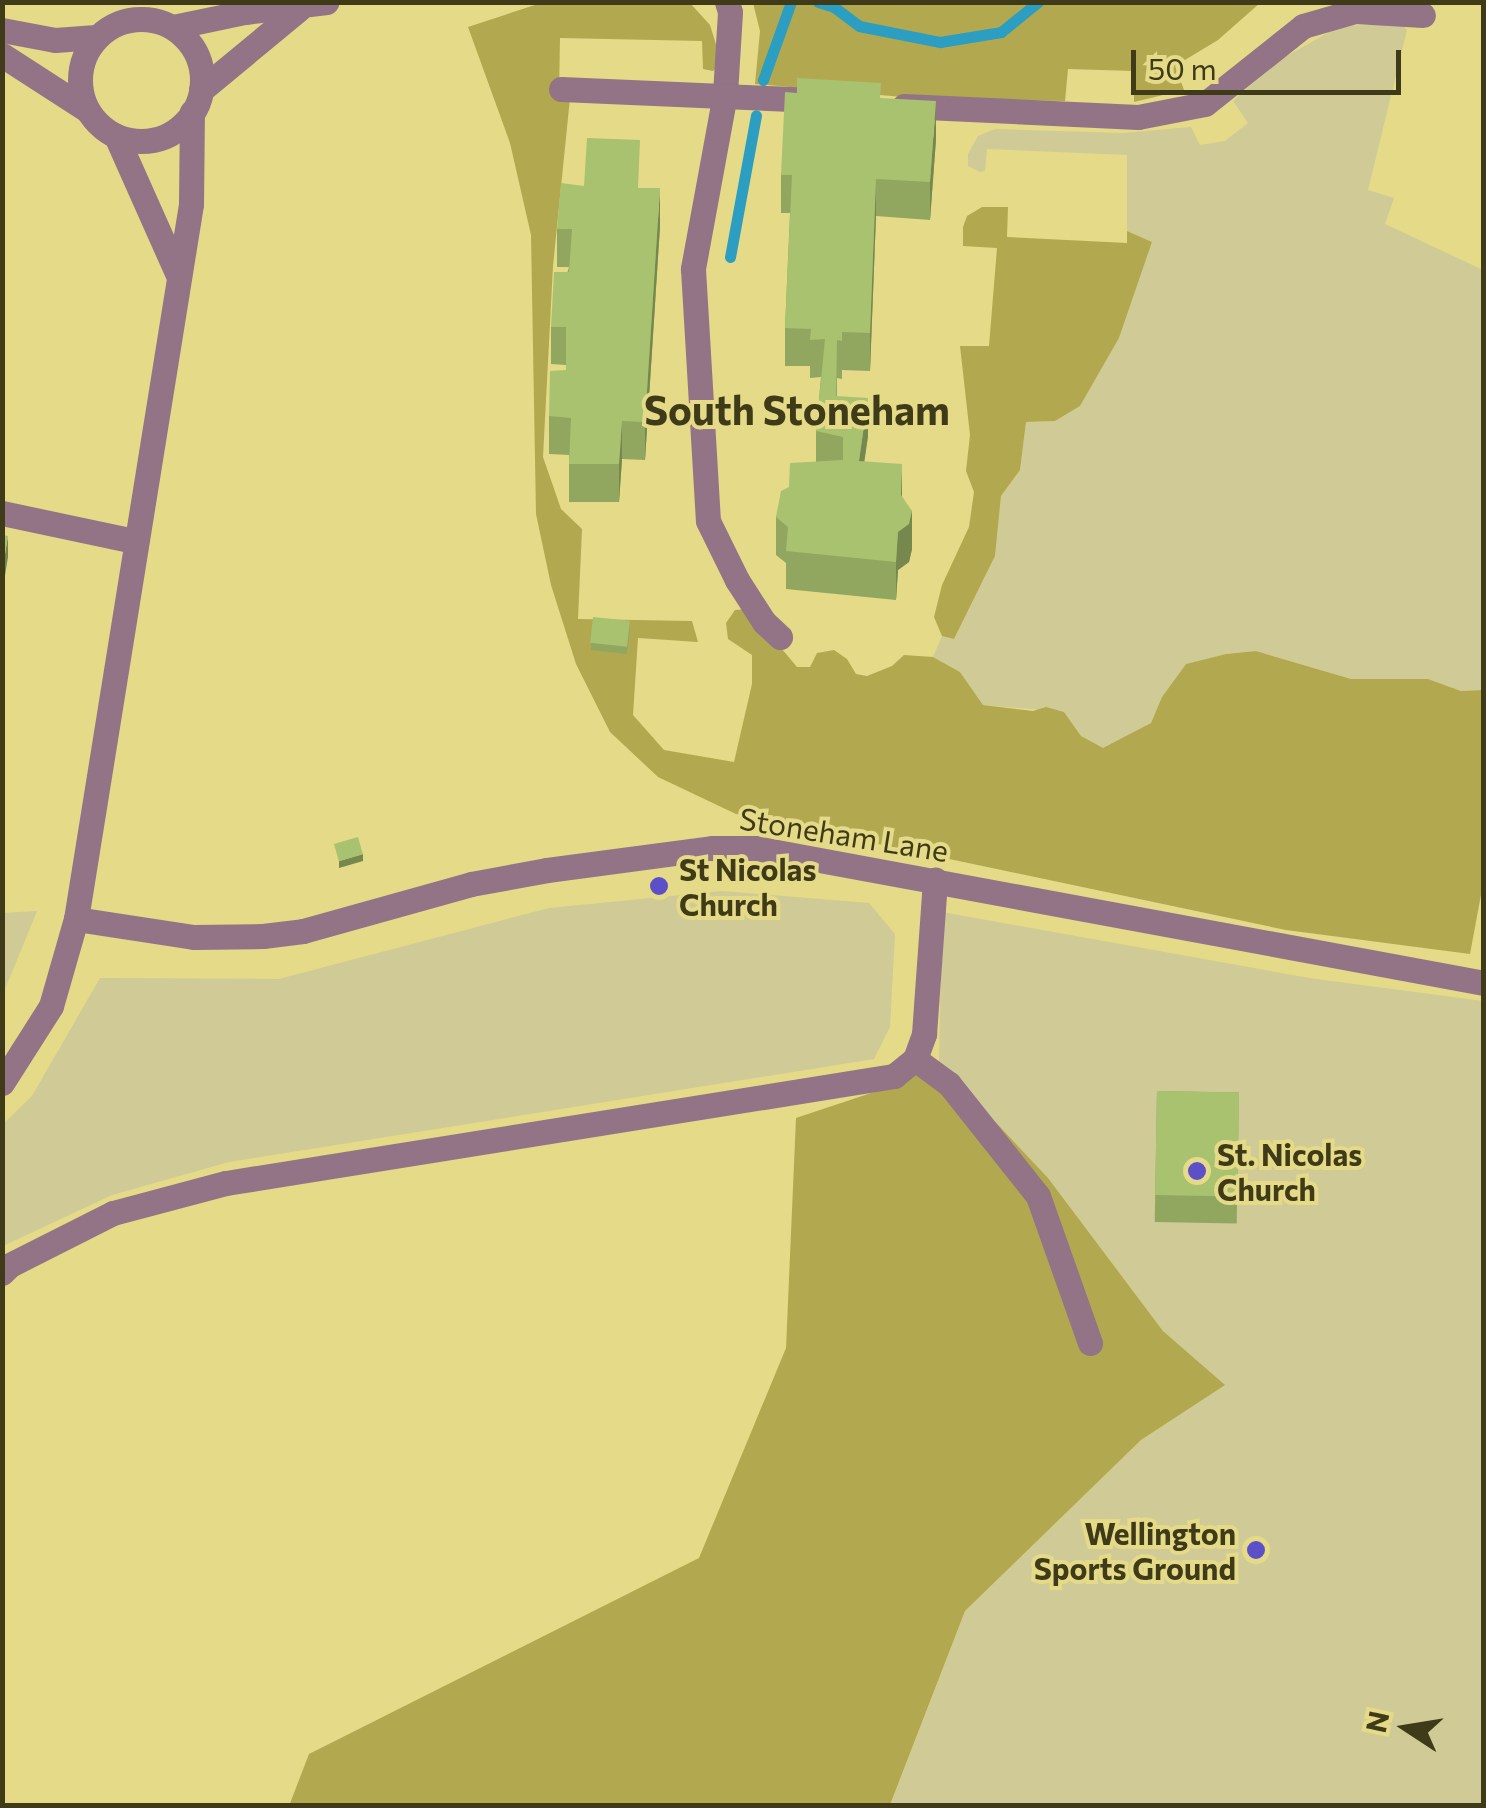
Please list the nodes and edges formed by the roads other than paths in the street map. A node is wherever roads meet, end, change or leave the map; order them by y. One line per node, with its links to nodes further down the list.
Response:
1 (326, 2): 3 (street)
2 (727, 2): 10 (street)
3 (298, 9): 5 (street); 11 (street)
4 (1424, 15): 13 (street)
5 (173, 27): 7 (street); 11 (street)
6 (2, 30): 7 (street)
7 (96, 37): 14 (street)
8 (2, 55): 14 (street)
9 (561, 89): 10 (street)
10 (725, 94): 12 (street); 19 (street)
11 (197, 101): 15 (street); 16 (street)
12 (844, 102)
13 (884, 104)
14 (87, 110): 15 (street)
15 (116, 136): 16 (street)
16 (177, 273): 18 (street)
17 (2, 513): 18 (street)
18 (134, 541): 21 (street)
19 (780, 637)
20 (935, 879): 21 (street, Stoneham Lane); 22 (street, Stoneham Lane); 23 (street)
21 (76, 919): 24 (street)
22 (1484, 983)
23 (915, 1059): 25 (street); 26 (street)
24 (2, 1083)
25 (2, 1273)
26 (1090, 1343)

